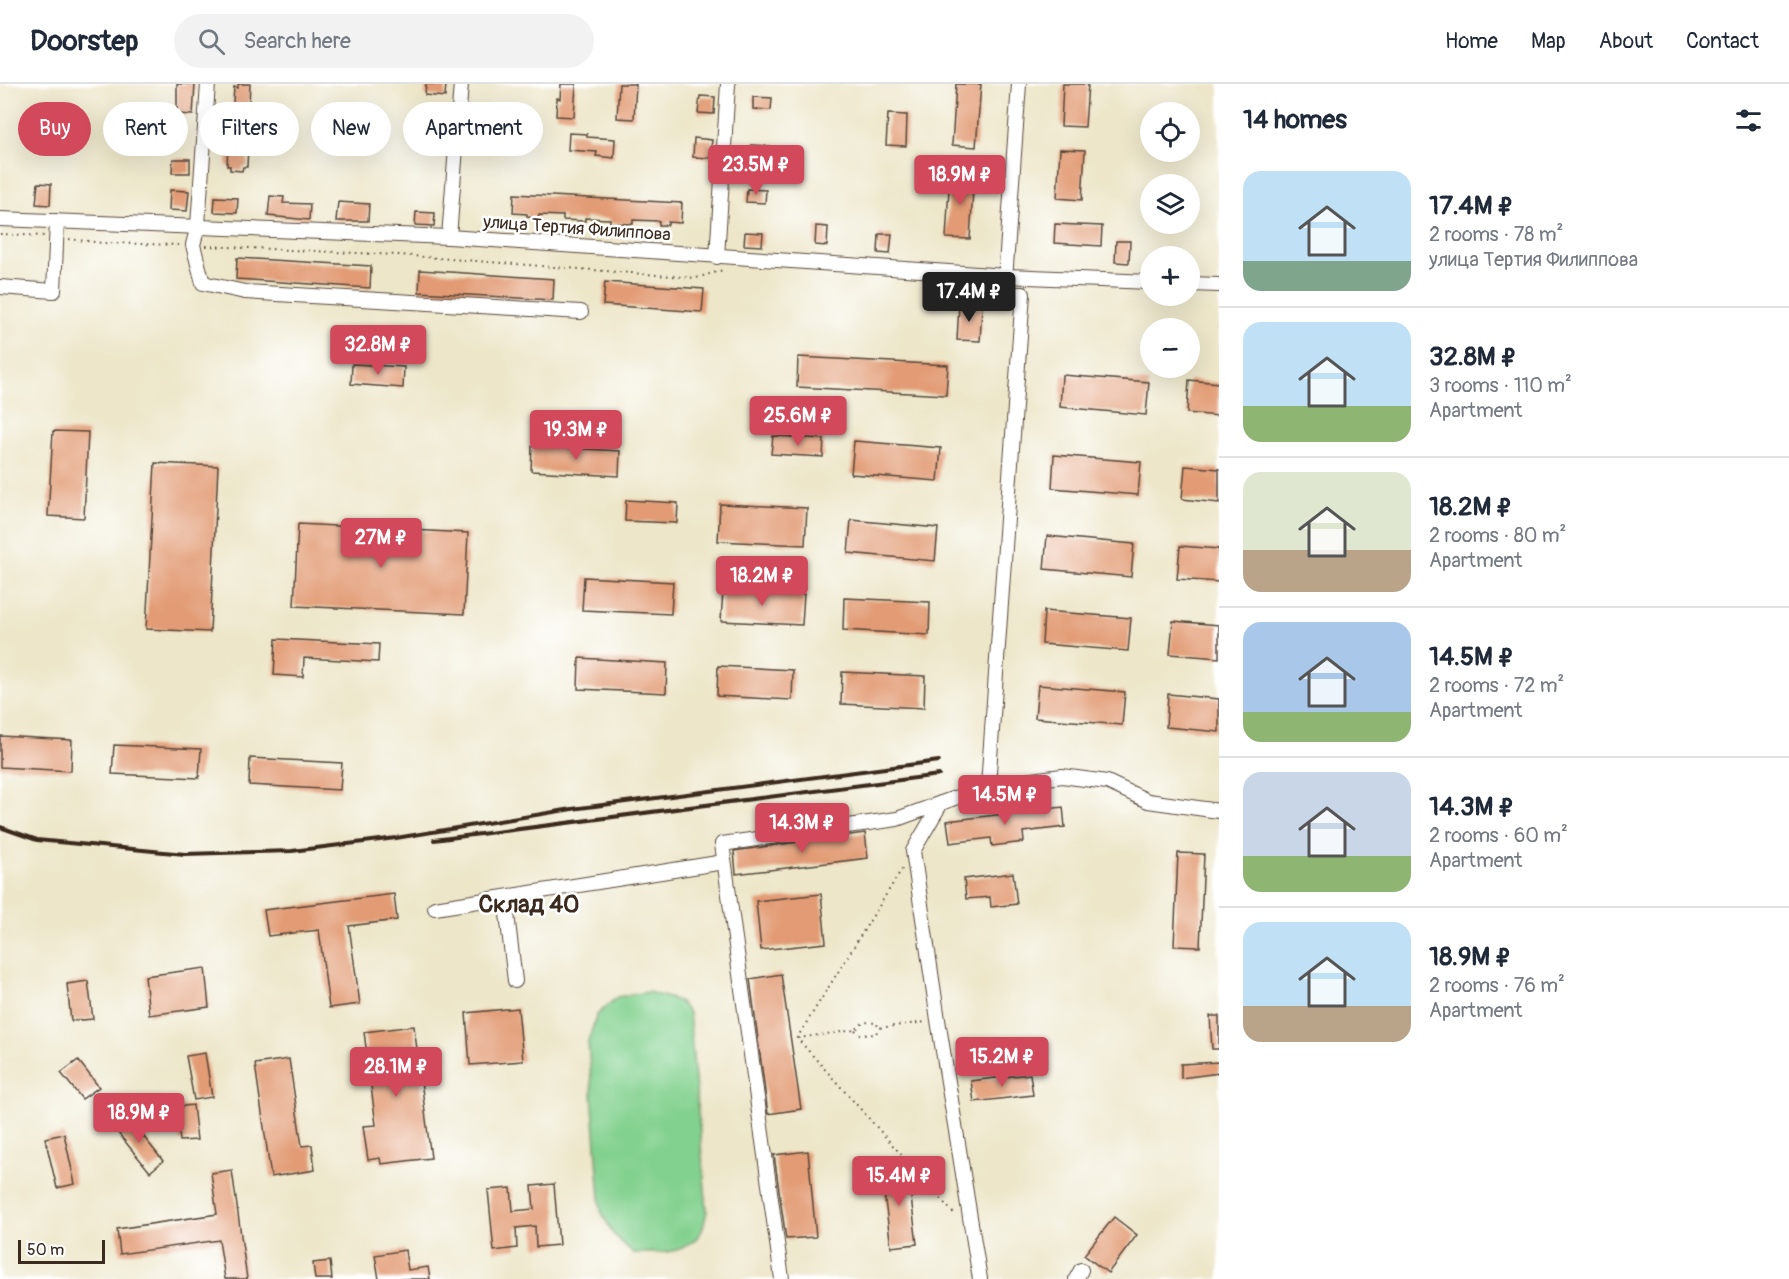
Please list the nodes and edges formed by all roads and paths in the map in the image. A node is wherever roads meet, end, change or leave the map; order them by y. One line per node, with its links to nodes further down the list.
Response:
1 (208, 84): 7 (street)
2 (461, 84): 10 (street)
3 (728, 84): 12 (street)
4 (1019, 84): 14 (street)
5 (0, 219): 6 (street, улица Тертия Филиппова)
6 (57, 221): 7 (street, улица Тертия Филиппова); 9 (street)
7 (198, 225): 10 (street, улица Тертия Филиппова); 11 (street)
8 (0, 234): 9 (path)
9 (56, 237): 11 (path); 18 (street)
10 (449, 237): 12 (street, улица Тертия Филиппова)
11 (194, 245): 13 (path); 19 (street)
12 (717, 257): 14 (street, улица Тертия Филиппова)
13 (726, 269)
14 (1006, 281): 15 (street, улица Тертия Филиппова); 20 (street)
15 (1140, 282)
16 (1200, 284): 17 (street)
17 (1219, 285)
18 (0, 286)
19 (581, 312)
20 (988, 786): 21 (street); 22 (street)
21 (941, 803): 23 (street); 24 (street)
22 (1219, 811)
23 (913, 851): 28 (street); 31 (path)
24 (724, 862): 25 (street); 33 (street)
25 (505, 897): 26 (street); 27 (street)
26 (435, 908)
27 (515, 981)
28 (938, 1020): 29 (path); 34 (street)
29 (879, 1028): 30 (path); 30 (path)
30 (855, 1030): 31 (path)
31 (797, 1038): 32 (path)
32 (957, 1216)
33 (782, 1279)
34 (980, 1279)

